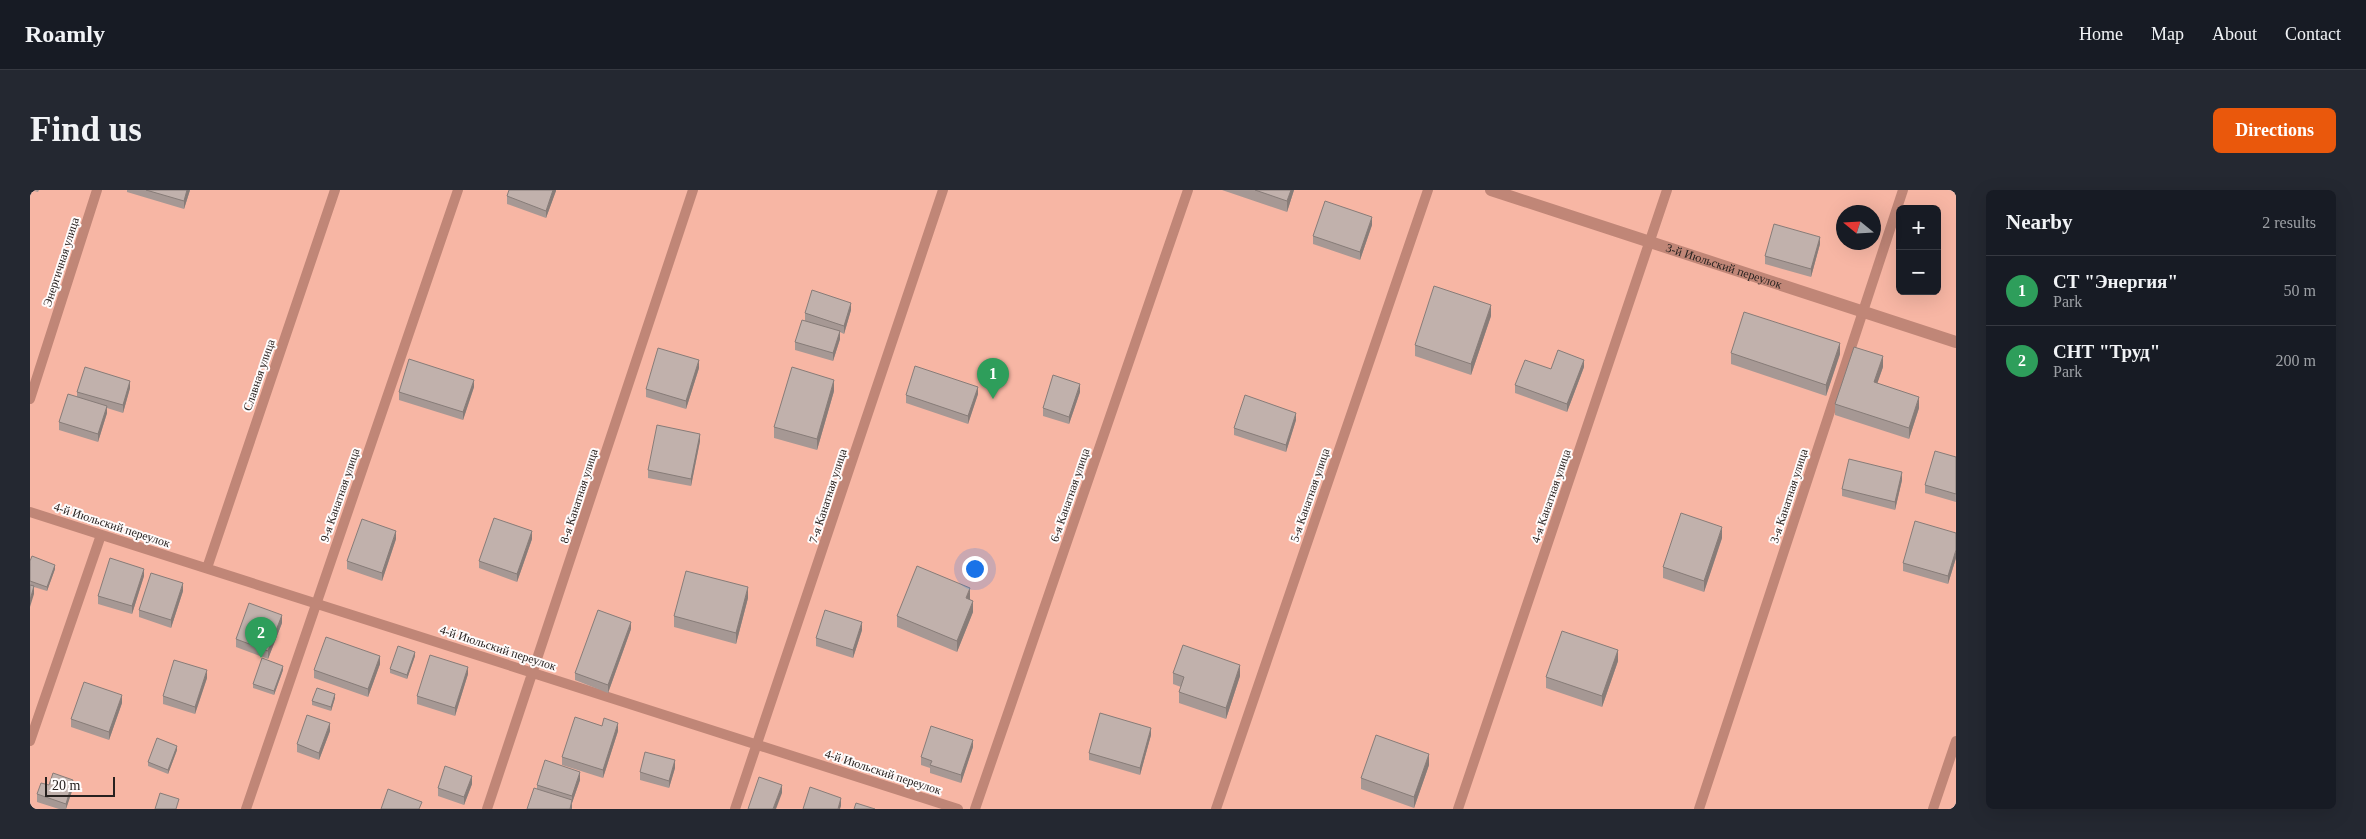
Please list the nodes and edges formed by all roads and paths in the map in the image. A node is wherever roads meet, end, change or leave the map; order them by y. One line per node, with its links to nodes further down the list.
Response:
1 (97, 190): 14 (lane, Энергичная улица)
2 (335, 190): 17 (lane, Славная улица)
3 (458, 190): 18 (lane, 9-я Канатная улица)
4 (693, 190): 19 (lane, 8-я Канатная улица)
5 (943, 190): 22 (lane, 7-я Канатная улица)
6 (1188, 190): 27 (lane, 6-я Канатная улица)
7 (1428, 190): 28 (lane, 5-я Канатная улица)
8 (1491, 190): 11 (street, 3-й Июльский переулок)
9 (1667, 190): 11 (lane, 4-я Канатная улица)
10 (1903, 190): 12 (lane, 3-я Канатная улица)
11 (1650, 242): 12 (street, 3-й Июльский переулок); 29 (lane, 4-я Канатная улица)
12 (1863, 312): 13 (street, 3-й Июльский переулок); 30 (lane, 3-я Канатная улица)
13 (1956, 342)
14 (30, 399)
15 (30, 512): 16 (lane, 4-й Июльский переулок)
16 (101, 535): 17 (lane, 4-й Июльский переулок); 21 (lane)
17 (207, 568): 18 (lane, 4-й Июльский переулок)
18 (316, 603): 19 (lane, 4-й Июльский переулок); 23 (lane, 9-я Канатная улица)
19 (533, 673): 22 (lane, 4-й Июльский переулок); 24 (lane, 8-я Канатная улица)
20 (1956, 740): 31 (lane)
21 (30, 741)
22 (758, 745): 25 (lane, 7-я Канатная улица); 26 (lane, 4-й Июльский переулок)
23 (246, 809)
24 (487, 809)
25 (735, 809)
26 (958, 809)
27 (974, 809)
28 (1216, 809)
29 (1458, 809)
30 (1699, 809)
31 (1933, 809)

